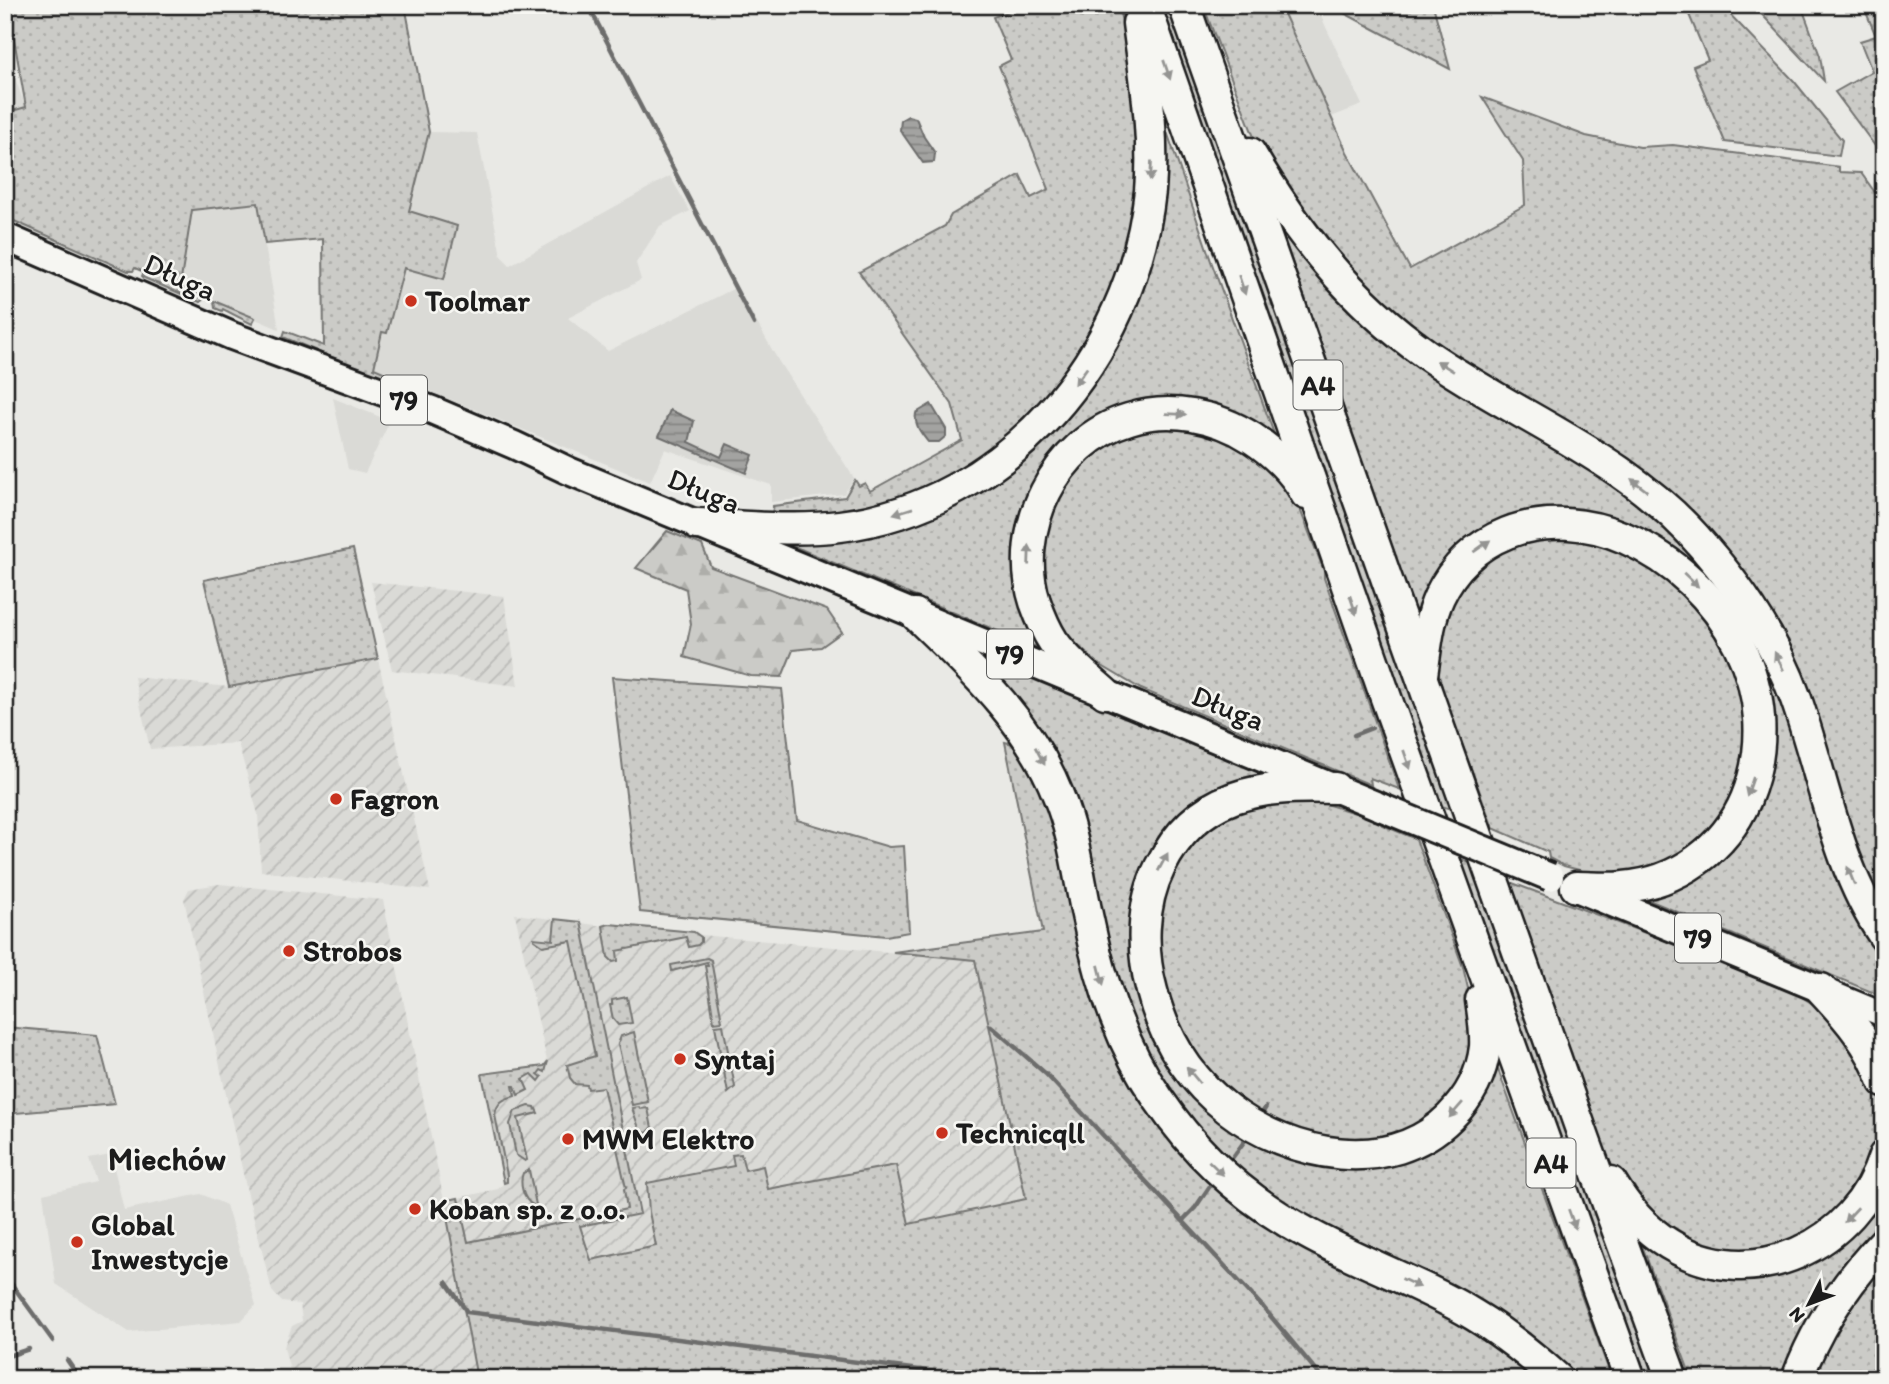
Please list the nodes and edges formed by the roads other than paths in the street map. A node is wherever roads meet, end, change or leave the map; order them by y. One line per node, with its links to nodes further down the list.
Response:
1 (1135, 5): 6 (highway, one-way to 6)
2 (1145, 5): 7 (highway, A4, one-way to 7)
3 (1184, 5): 4 (highway, A4)
4 (1214, 92): 9 (highway, A4); 13 (highway, one-way to 4)
5 (5, 237): 6 (main road, Długa / 79)
6 (697, 524): 8 (main road, Długa / 79)
7 (1331, 541): 10 (highway, one-way to 7); 14 (highway, A4, one-way to 14)
8 (915, 614): 10 (main road, Długa / 79); 21 (highway, one-way to 21)
9 (1421, 678): 12 (highway, one-way to 12); 18 (highway, A4)
10 (1105, 693): 11 (main road, Długa / 79)
11 (1335, 788): 12 (main road, Długa / 79, bridge); 14 (highway, one-way to 11)
12 (1563, 882): 15 (main road, 79)
13 (1884, 936)
14 (1474, 947): 22 (highway, A4, one-way to 22)
15 (1821, 989): 16 (main road, 79); 17 (highway)
16 (1884, 1015)
17 (1884, 1082)
18 (1585, 1141): 19 (highway, one-way to 18); 23 (highway, A4)
19 (1884, 1156)
20 (1884, 1242): 24 (highway)
21 (1558, 1379)
22 (1630, 1379)
23 (1672, 1379)
24 (1797, 1379)

